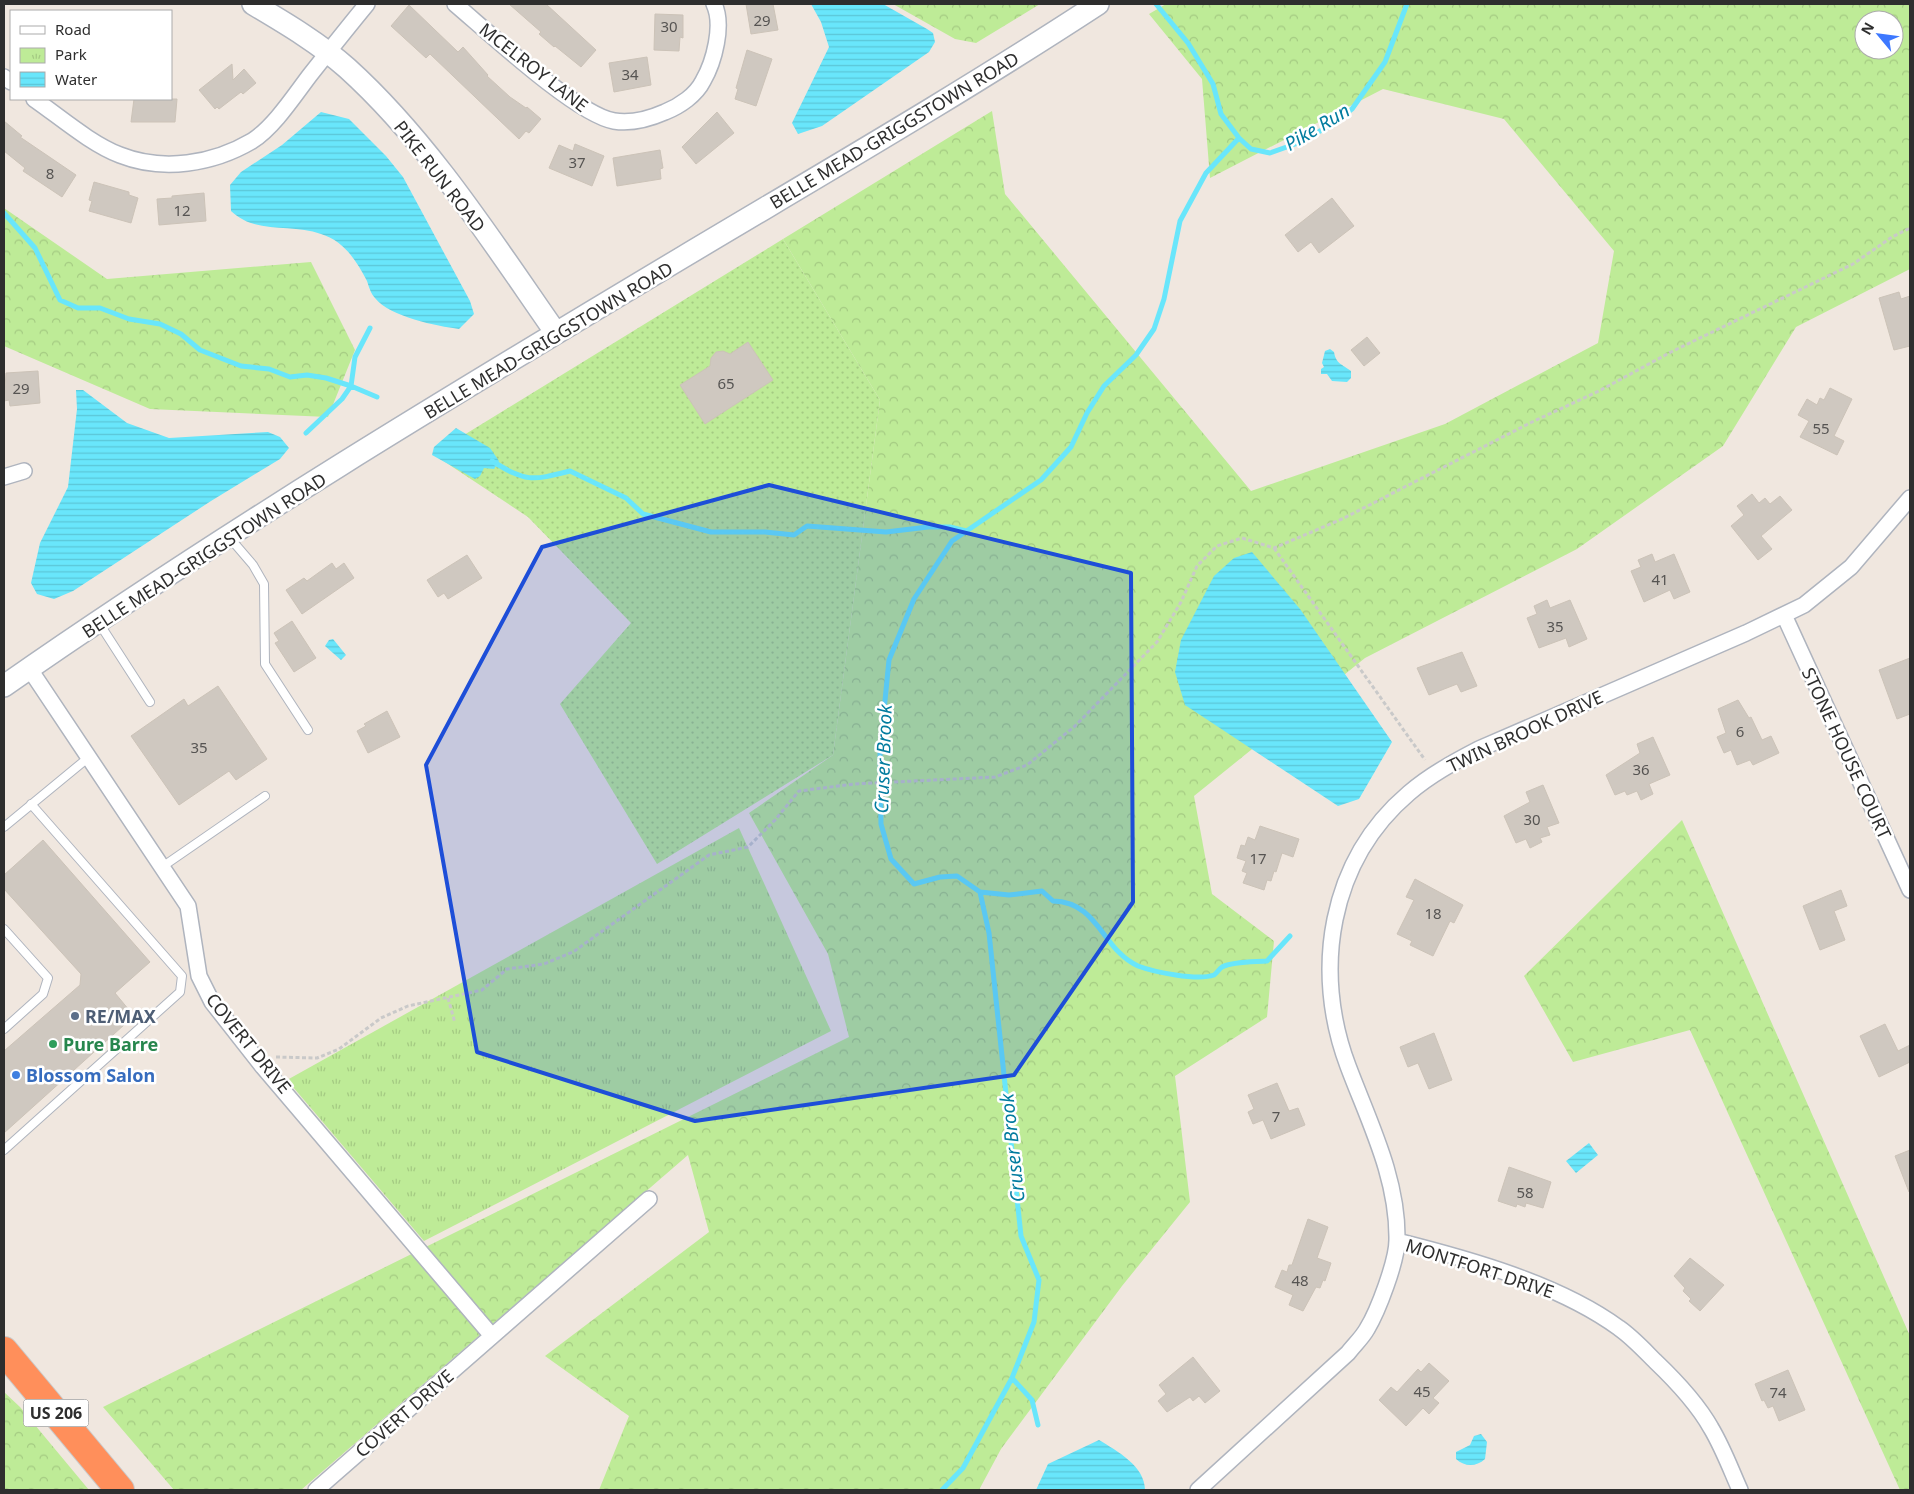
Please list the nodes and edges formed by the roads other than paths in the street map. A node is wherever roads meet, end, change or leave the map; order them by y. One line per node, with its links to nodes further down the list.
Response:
1 (253, 4): 6 (street, PIKE RUN ROAD)
2 (367, 4): 6 (street)
3 (455, 4): 4 (street, MCELROY LANE)
4 (714, 4)
5 (1098, 4): 8 (street, BELLE MEAD-GRIGGSTOWN ROAD)
6 (327, 53): 7 (street); 8 (street, PIKE RUN ROAD)
7 (35, 100)
8 (556, 334): 12 (street, BELLE MEAD-GRIGGSTOWN ROAD)
9 (24, 471): 10 (street)
10 (4, 477)
11 (1910, 498): 13 (street, TWIN BROOK DRIVE)
12 (229, 537): 14 (street, BELLE MEAD-GRIGGSTOWN ROAD); 18 (lane)
13 (1784, 615): 24 (street, STONE HOUSE COURT); 29 (street, TWIN BROOK DRIVE)
14 (99, 622): 15 (street, BELLE MEAD-GRIGGSTOWN ROAD); 17 (lane)
15 (29, 668): 16 (street, BELLE MEAD-GRIGGSTOWN ROAD); 19 (street, COVERT DRIVE)
16 (4, 686)
17 (150, 702)
18 (308, 730)
19 (89, 757): 21 (lane); 23 (street, COVERT DRIVE)
20 (265, 796): 23 (lane)
21 (31, 804): 22 (lane); 26 (lane)
22 (4, 827)
23 (162, 868): 27 (street, COVERT DRIVE)
24 (1910, 890)
25 (4, 929): 28 (lane)
26 (182, 976): 27 (lane); 30 (lane)
27 (199, 976): 33 (street, COVERT DRIVE)
28 (4, 1029)
29 (1381, 1146): 32 (street, MONTFORT DRIVE)
30 (4, 1150)
31 (649, 1199): 33 (street, COVERT DRIVE)
32 (1397, 1241): 37 (street, MONTFORT DRIVE); 38 (street, MONTFORT DRIVE)
33 (492, 1336): 36 (street, COVERT DRIVE)
34 (4, 1351): 35 (highway, US 206)
35 (120, 1490)
36 (316, 1490)
37 (1198, 1490)
38 (1740, 1490)

